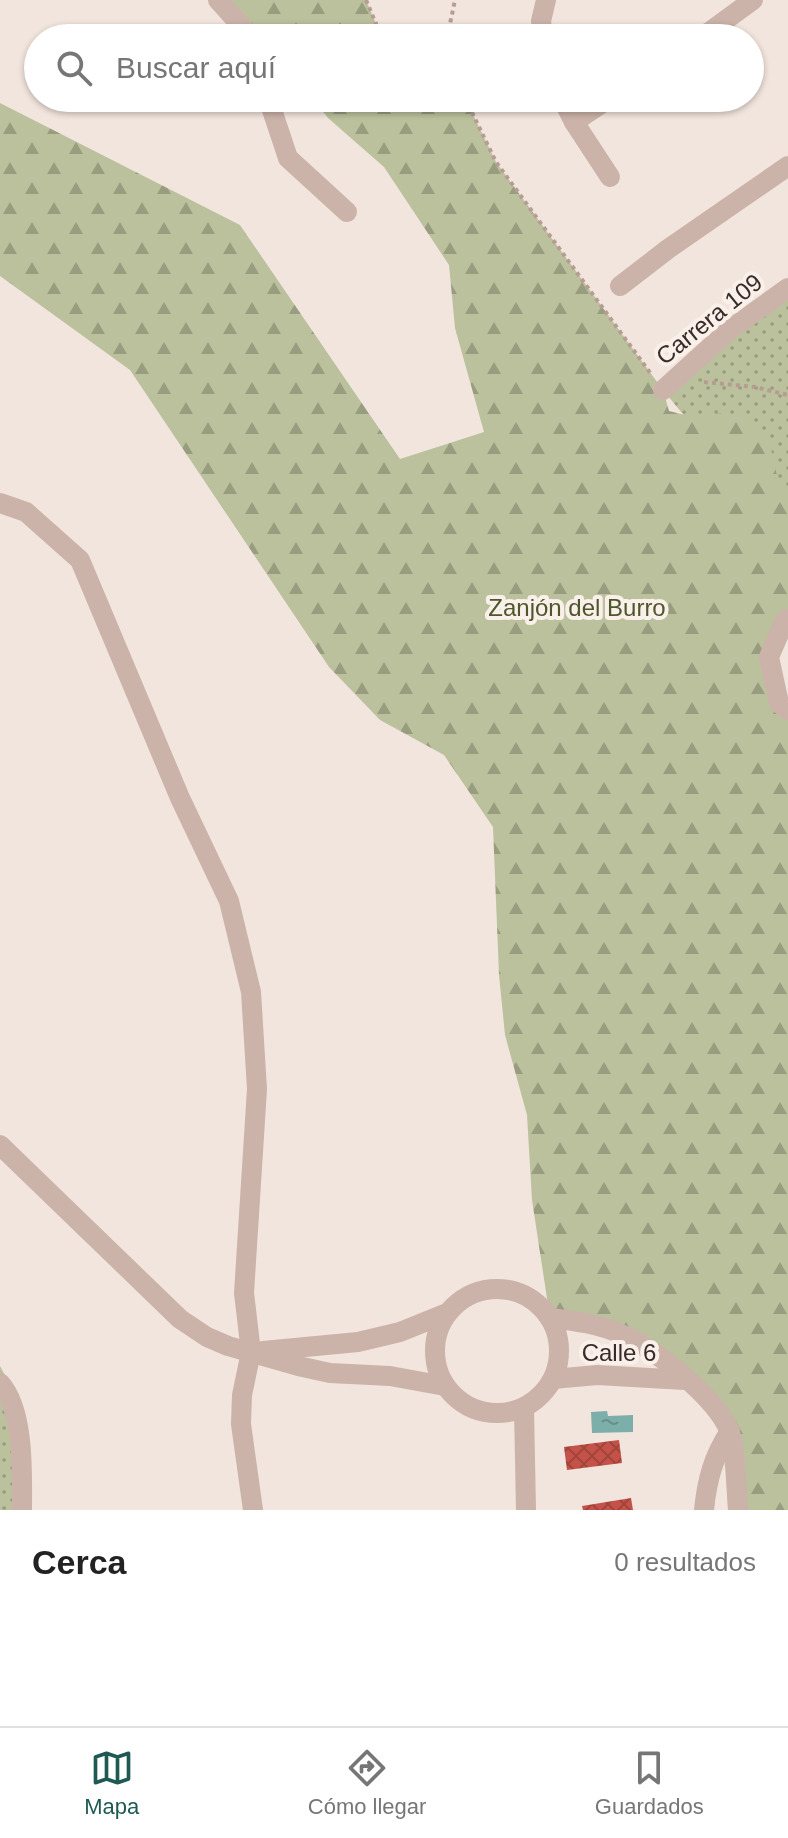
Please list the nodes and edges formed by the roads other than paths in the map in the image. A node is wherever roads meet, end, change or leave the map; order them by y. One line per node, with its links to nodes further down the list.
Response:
1 (218, 0): 4 (street)
2 (546, 0): 5 (street)
3 (753, 0): 6 (street)
4 (240, 24)
5 (541, 24)
6 (720, 24)
7 (273, 112): 13 (street)
8 (569, 112): 10 (street)
9 (589, 112): 10 (street)
10 (574, 122): 12 (street)
11 (788, 166): 14 (street)
12 (610, 177)
13 (347, 212)
14 (620, 286)
15 (788, 288): 16 (street, Carrera 109)
16 (663, 390)
17 (0, 503): 23 (street)
18 (788, 619): 19 (street)
19 (788, 710)
20 (0, 1145): 23 (street)
21 (447, 1313): 22 (street); 23 (street); 27 (street)
22 (550, 1318): 24 (street); 25 (street, Calle 6)
23 (251, 1352): 27 (street); 31 (street)
24 (553, 1379): 25 (street, Calle 6); 28 (street)
25 (685, 1380): 29 (street, Calle 6)
26 (0, 1383): 30 (street)
27 (445, 1386): 28 (street)
28 (524, 1408): 32 (street)
29 (730, 1431): 33 (street); 34 (street)
30 (22, 1510)
31 (253, 1510)
32 (526, 1510)
33 (704, 1510)
34 (738, 1510)

